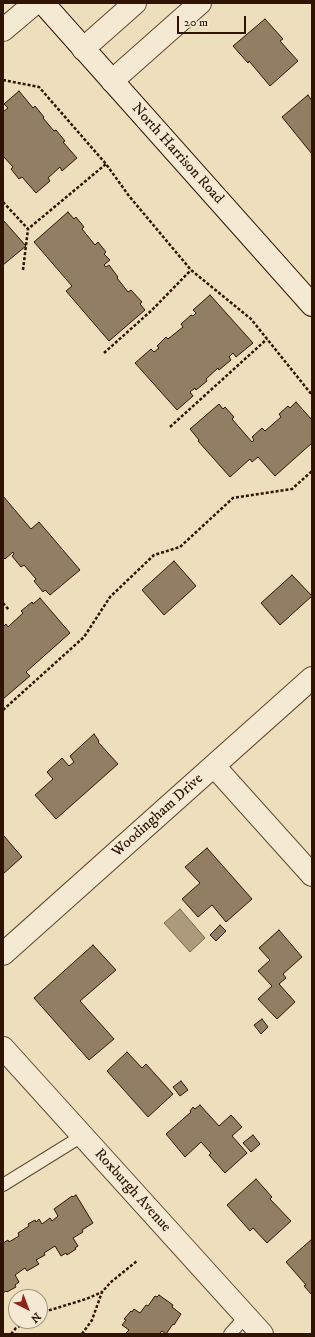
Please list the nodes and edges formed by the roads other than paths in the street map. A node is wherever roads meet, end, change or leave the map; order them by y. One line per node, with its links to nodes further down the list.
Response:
1 (35, 3): 5 (street)
2 (43, 3): 6 (street, North Harrison Road)
3 (135, 3): 6 (street)
4 (200, 3): 7 (street)
5 (3, 30)
6 (83, 49): 7 (street, North Harrison Road)
7 (112, 81): 8 (street, North Harrison Road)
8 (312, 305)
9 (312, 678): 10 (street, Woodingham Drive)
10 (214, 766): 11 (street); 12 (street, Woodingham Drive)
11 (312, 874)
12 (3, 954)
13 (3, 1048): 14 (street, Roxburgh Avenue)
14 (82, 1136): 15 (lane); 16 (street, Roxburgh Avenue)
15 (3, 1185)
16 (246, 1316): 17 (lane); 18 (street, Roxburgh Avenue)
17 (230, 1334)
18 (262, 1334)

